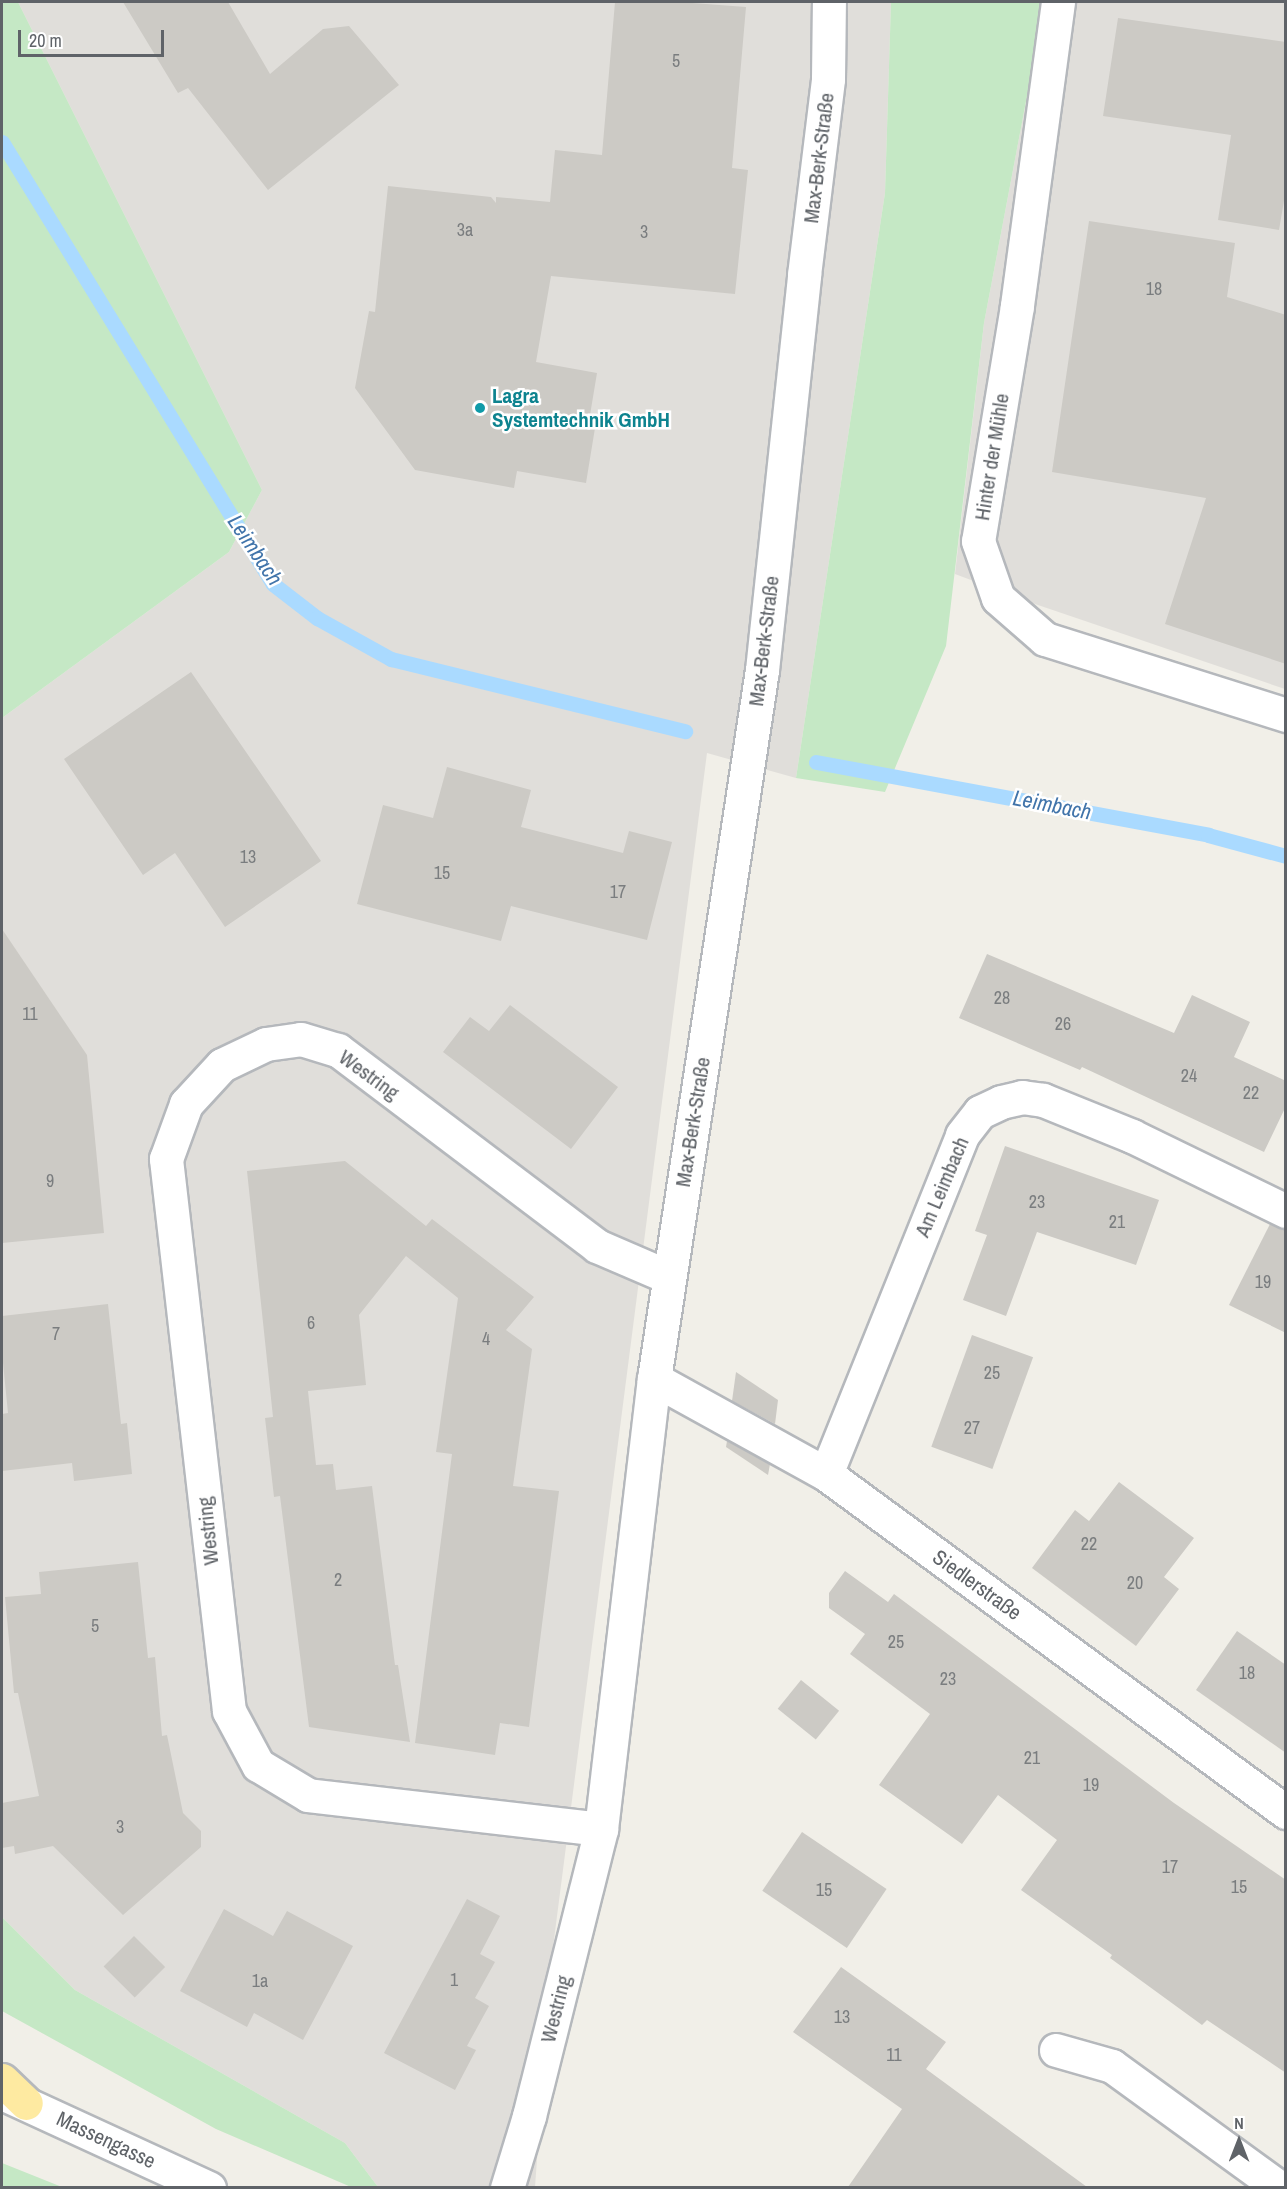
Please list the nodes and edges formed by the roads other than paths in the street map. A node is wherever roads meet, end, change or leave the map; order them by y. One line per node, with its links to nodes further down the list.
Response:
1 (829, 2): 5 (street, Max-Berk-Straße)
2 (1058, 2): 3 (street, Hinter der Mühle)
3 (1286, 715)
4 (1286, 1211): 7 (street, Am Leimbach)
5 (669, 1277): 6 (street, Westring); 9 (street, Westring)
6 (654, 1379): 7 (street, Siedlerstraße); 9 (street, Westring)
7 (826, 1474): 8 (street, Siedlerstraße)
8 (1286, 1812)
9 (601, 1829): 14 (street, Westring)
10 (1056, 2050): 15 (street)
11 (2, 2080): 12 (highway)
12 (14, 2098): 13 (street, Massengasse)
13 (209, 2187)
14 (507, 2187)
15 (1280, 2187)

